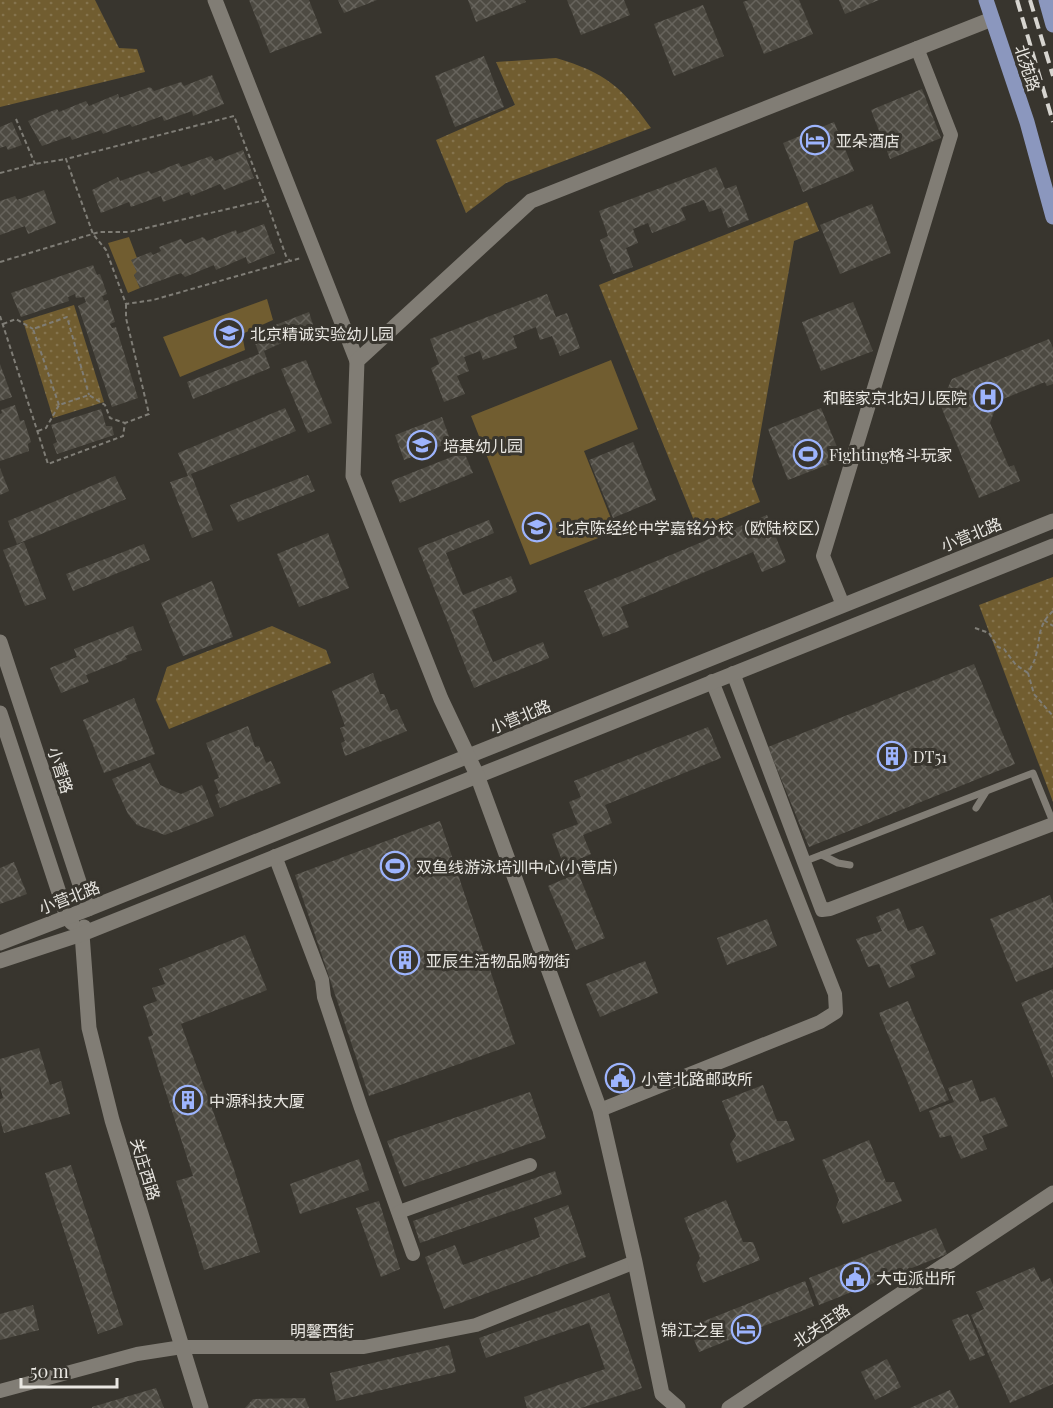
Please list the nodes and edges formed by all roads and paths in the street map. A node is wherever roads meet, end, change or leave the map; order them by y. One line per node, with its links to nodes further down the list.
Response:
1 (215, 0): 14 (street)
2 (986, 0): 4 (main road, 北苑路)
3 (1046, 0): 5 (main road)
4 (992, 19): 6 (street); 12 (main road, 北苑路)
5 (1053, 25)
6 (917, 48): 21 (street); 28 (street)
7 (16, 118): 9 (path)
8 (66, 159): 9 (path); 11 (path); 13 (path)
9 (35, 164): 10 (path)
10 (0, 173)
11 (266, 200): 13 (path); 15 (path)
12 (1053, 217)
13 (93, 234): 16 (path); 17 (path)
14 (315, 254): 15 (path); 21 (street)
15 (290, 261): 17 (path)
16 (0, 262)
17 (126, 304): 24 (path)
18 (0, 316): 19 (path)
19 (3, 324): 20 (path); 25 (path)
20 (33, 329): 22 (path); 23 (path)
21 (357, 361): 39 (street)
22 (89, 395): 23 (path); 24 (path)
23 (59, 405): 25 (path)
24 (125, 423): 25 (path)
25 (37, 431)
26 (1053, 521): 28 (street, 小营北路)
27 (1053, 546): 34 (street)
28 (843, 605): 39 (street, 小营北路)
29 (1053, 611): 30 (path)
30 (1044, 620): 31 (path); 35 (path)
31 (1053, 626)
32 (975, 628): 35 (path)
33 (0, 642): 48 (street, 小营路)
34 (733, 673): 36 (street); 46 (street)
35 (1028, 673): 38 (path)
36 (712, 681): 40 (street); 53 (street)
37 (0, 713): 49 (street)
38 (1053, 716)
39 (468, 756): 40 (street); 48 (street, 小营北路)
40 (477, 775): 45 (street); 53 (street)
41 (986, 791): 42 (lane); 43 (lane); 44 (lane)
42 (976, 808)
43 (1053, 823): 46 (street)
44 (822, 855): 46 (lane); 47 (lane)
45 (275, 856): 50 (street); 56 (street)
46 (803, 862)
47 (850, 865)
48 (88, 909): 49 (street, 小营北路); 50 (street, 关庄西路)
49 (67, 917): 50 (street); 51 (street, 小营北路)
50 (82, 934): 52 (street); 59 (street, 关庄西路)
51 (0, 943)
52 (0, 961)
53 (600, 1110): 58 (street)
54 (530, 1166): 56 (street)
55 (1053, 1193): 63 (street, 北关庄路)
56 (399, 1212): 57 (street)
57 (413, 1254)
58 (635, 1262): 59 (street, 明馨西街); 62 (street)
59 (182, 1347): 60 (street, 明馨西街); 61 (street, 关庄西路)
60 (0, 1391)
61 (201, 1408)
62 (678, 1408)
63 (729, 1408)

